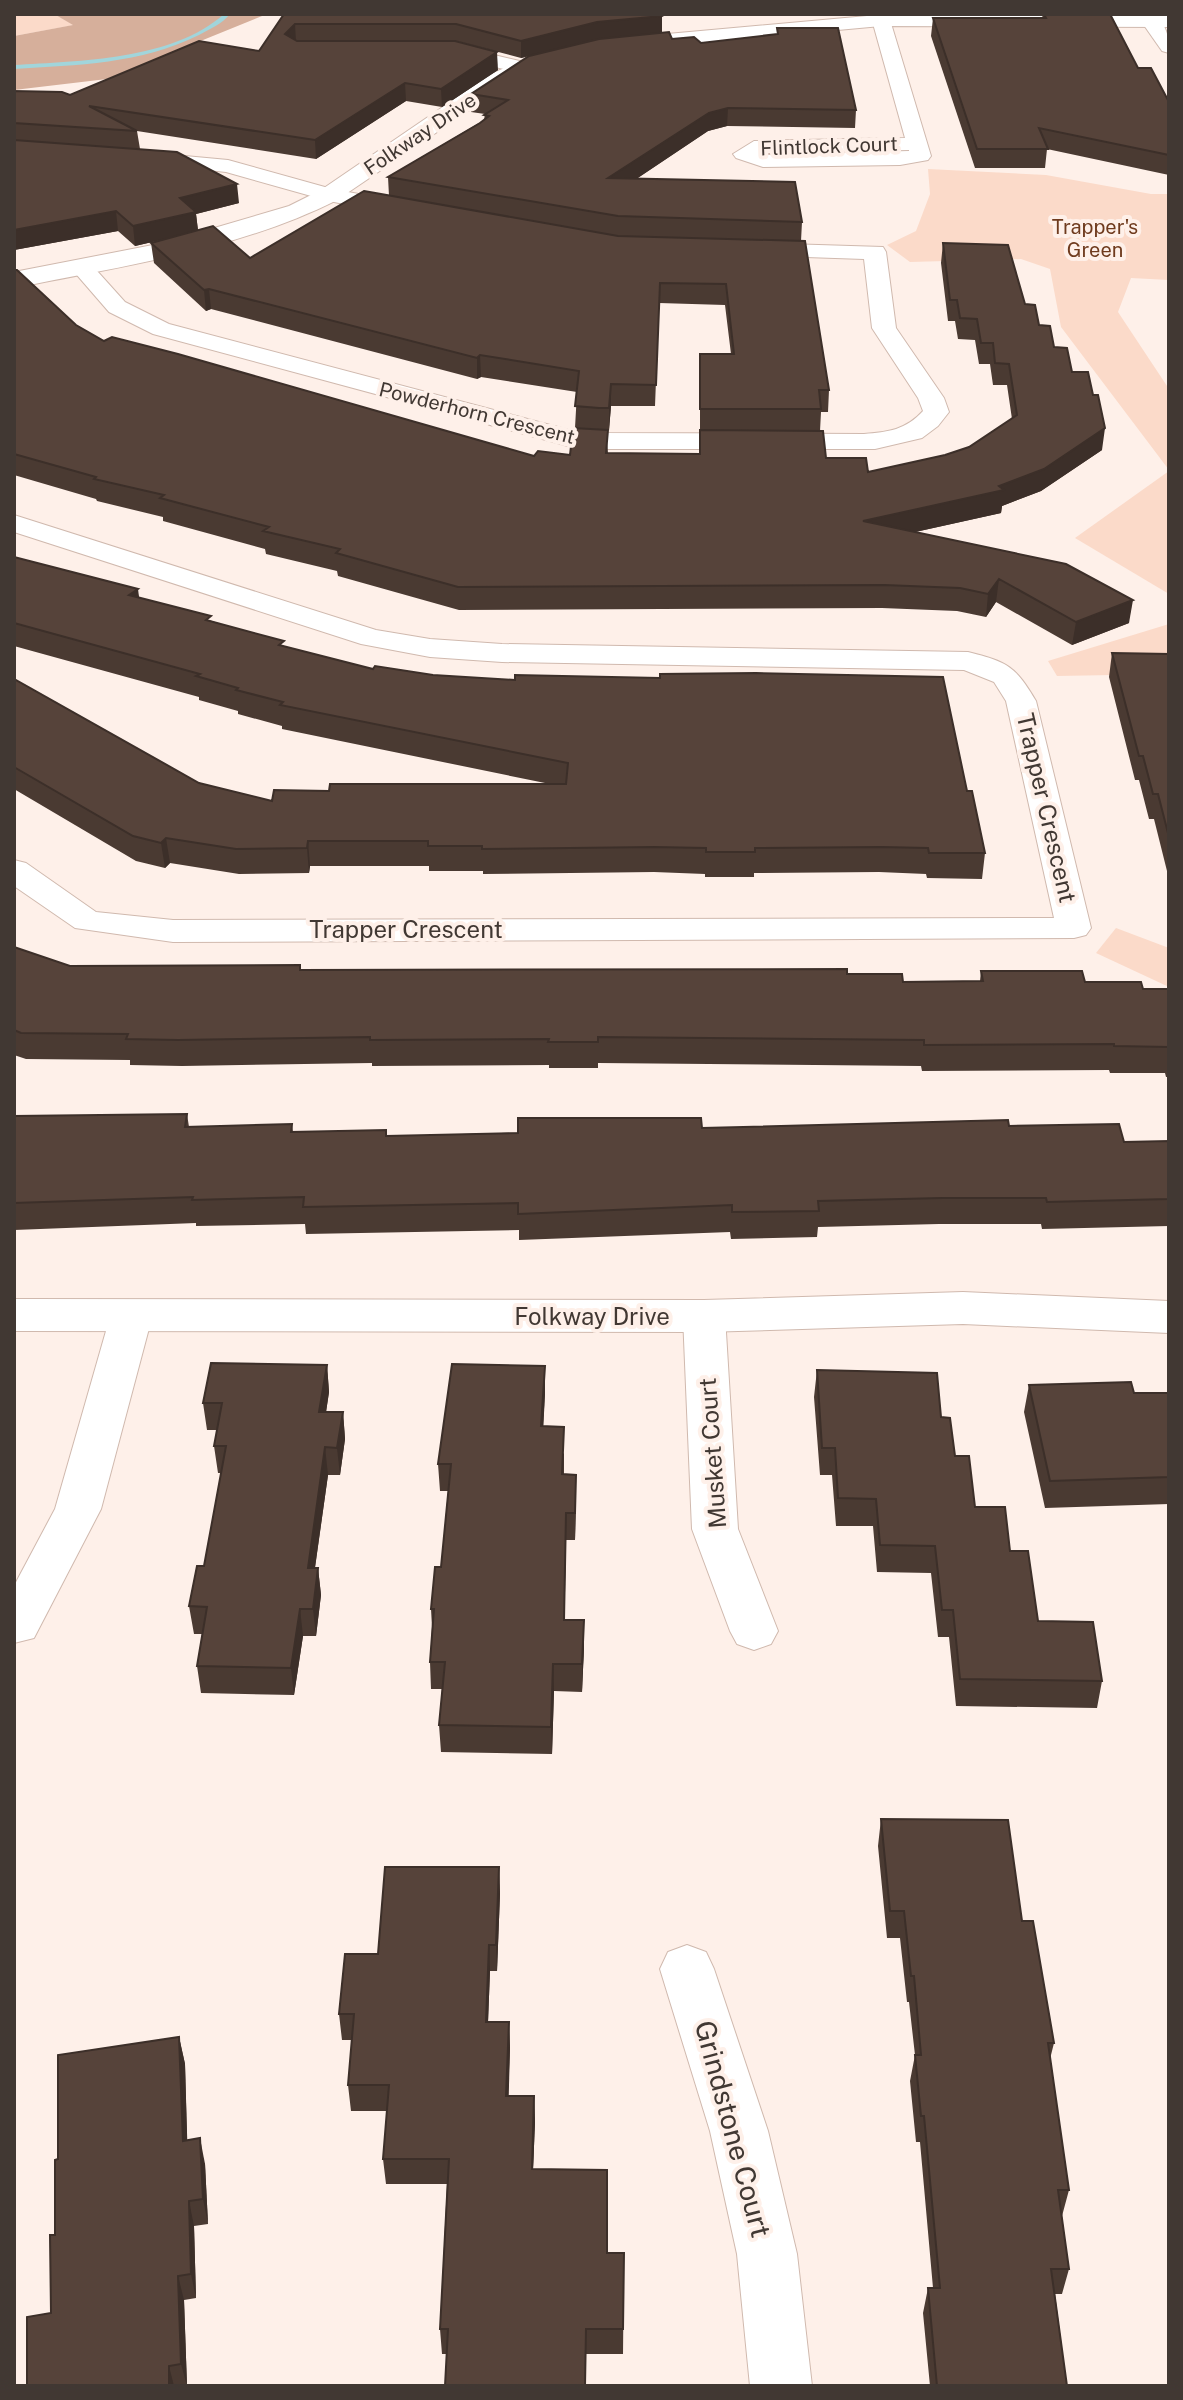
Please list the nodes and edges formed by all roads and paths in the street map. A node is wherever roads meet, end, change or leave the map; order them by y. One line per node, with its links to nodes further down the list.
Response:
1 (983, 17): 2 (street); 3 (street)
2 (881, 20): 4 (street); 9 (street, Flintlock Court)
3 (1160, 21): 5 (street)
4 (610, 47)
5 (1169, 47)
6 (427, 48): 8 (street)
7 (544, 61): 8 (street, Folkway Drive)
8 (521, 67): 11 (street, Folkway Drive)
9 (917, 144): 9 (street, Flintlock Court)
10 (119, 156): 11 (street)
11 (329, 195): 12 (street); 14 (street, Folkway Drive)
12 (423, 212)
13 (734, 250): 14 (street, Powderhorn Crescent)
14 (81, 267): 15 (street, Folkway Drive)
15 (14, 280)
16 (14, 523): 17 (street, Trapper Crescent)
17 (14, 870)
18 (14, 1315): 20 (street, Folkway Drive)
19 (704, 1316): 20 (street, Folkway Drive); 21 (street, Folkway Drive); 23 (street, Musket Court)
20 (131, 1317): 22 (street)
21 (1169, 1317)
22 (17, 1625)
23 (754, 1631)
24 (687, 1969): 25 (street, Grindstone Court)
25 (781, 2386)

